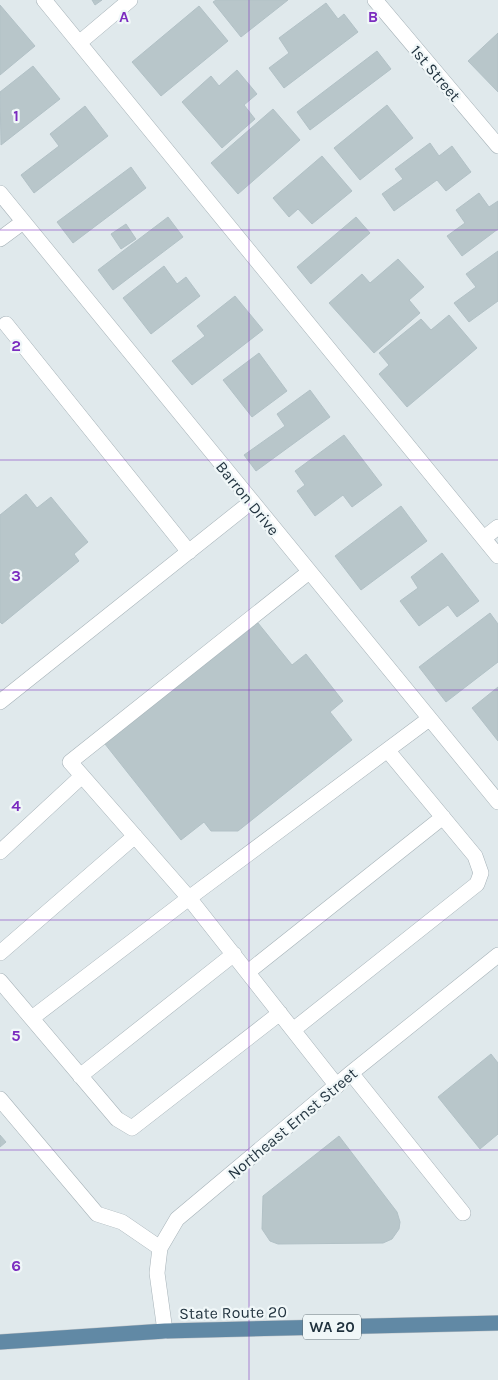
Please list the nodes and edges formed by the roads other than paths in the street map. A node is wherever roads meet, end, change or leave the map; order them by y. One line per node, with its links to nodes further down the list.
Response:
1 (44, 0): 4 (street)
2 (130, 0): 4 (street)
3 (374, 0): 5 (street, 1st Street)
4 (79, 43): 12 (street)
5 (498, 146)
6 (0, 193): 7 (street, Barron Drive)
7 (23, 222): 8 (street); 10 (street, Barron Drive)
8 (0, 239)
9 (6, 324): 13 (street)
10 (251, 502): 13 (street); 15 (street, Barron Drive)
11 (498, 527): 12 (street)
12 (484, 538): 14 (street)
13 (188, 552): 16 (street)
14 (498, 556)
15 (309, 572): 17 (street, Barron Drive); 19 (street)
16 (0, 702)
17 (430, 719): 18 (street); 20 (street, Barron Drive)
18 (388, 751): 21 (street); 24 (street)
19 (82, 776): 22 (street); 23 (street)
20 (498, 802)
21 (443, 817): 28 (street); 32 (street)
22 (134, 836): 24 (street); 25 (street)
23 (0, 852)
24 (189, 898): 26 (street); 31 (street)
25 (0, 953)
26 (234, 954): 28 (street); 34 (street)
27 (498, 955): 33 (street, Northeast Ernst Street)
28 (248, 972): 30 (street)
29 (0, 980): 31 (street)
30 (280, 1013): 32 (street); 34 (street)
31 (32, 1018): 34 (street)
32 (293, 1030): 35 (street)
33 (351, 1073): 35 (street, Northeast Ernst Street); 37 (street)
34 (80, 1076)
35 (337, 1086): 38 (street, Northeast Ernst Street)
36 (0, 1099): 38 (street)
37 (463, 1213)
38 (160, 1248): 40 (street, Northeast Ernst Street)
39 (498, 1323): 40 (main road, State Route 20 / WA 20)
40 (165, 1331): 41 (main road, State Route 20 / WA 20)
41 (0, 1342)

